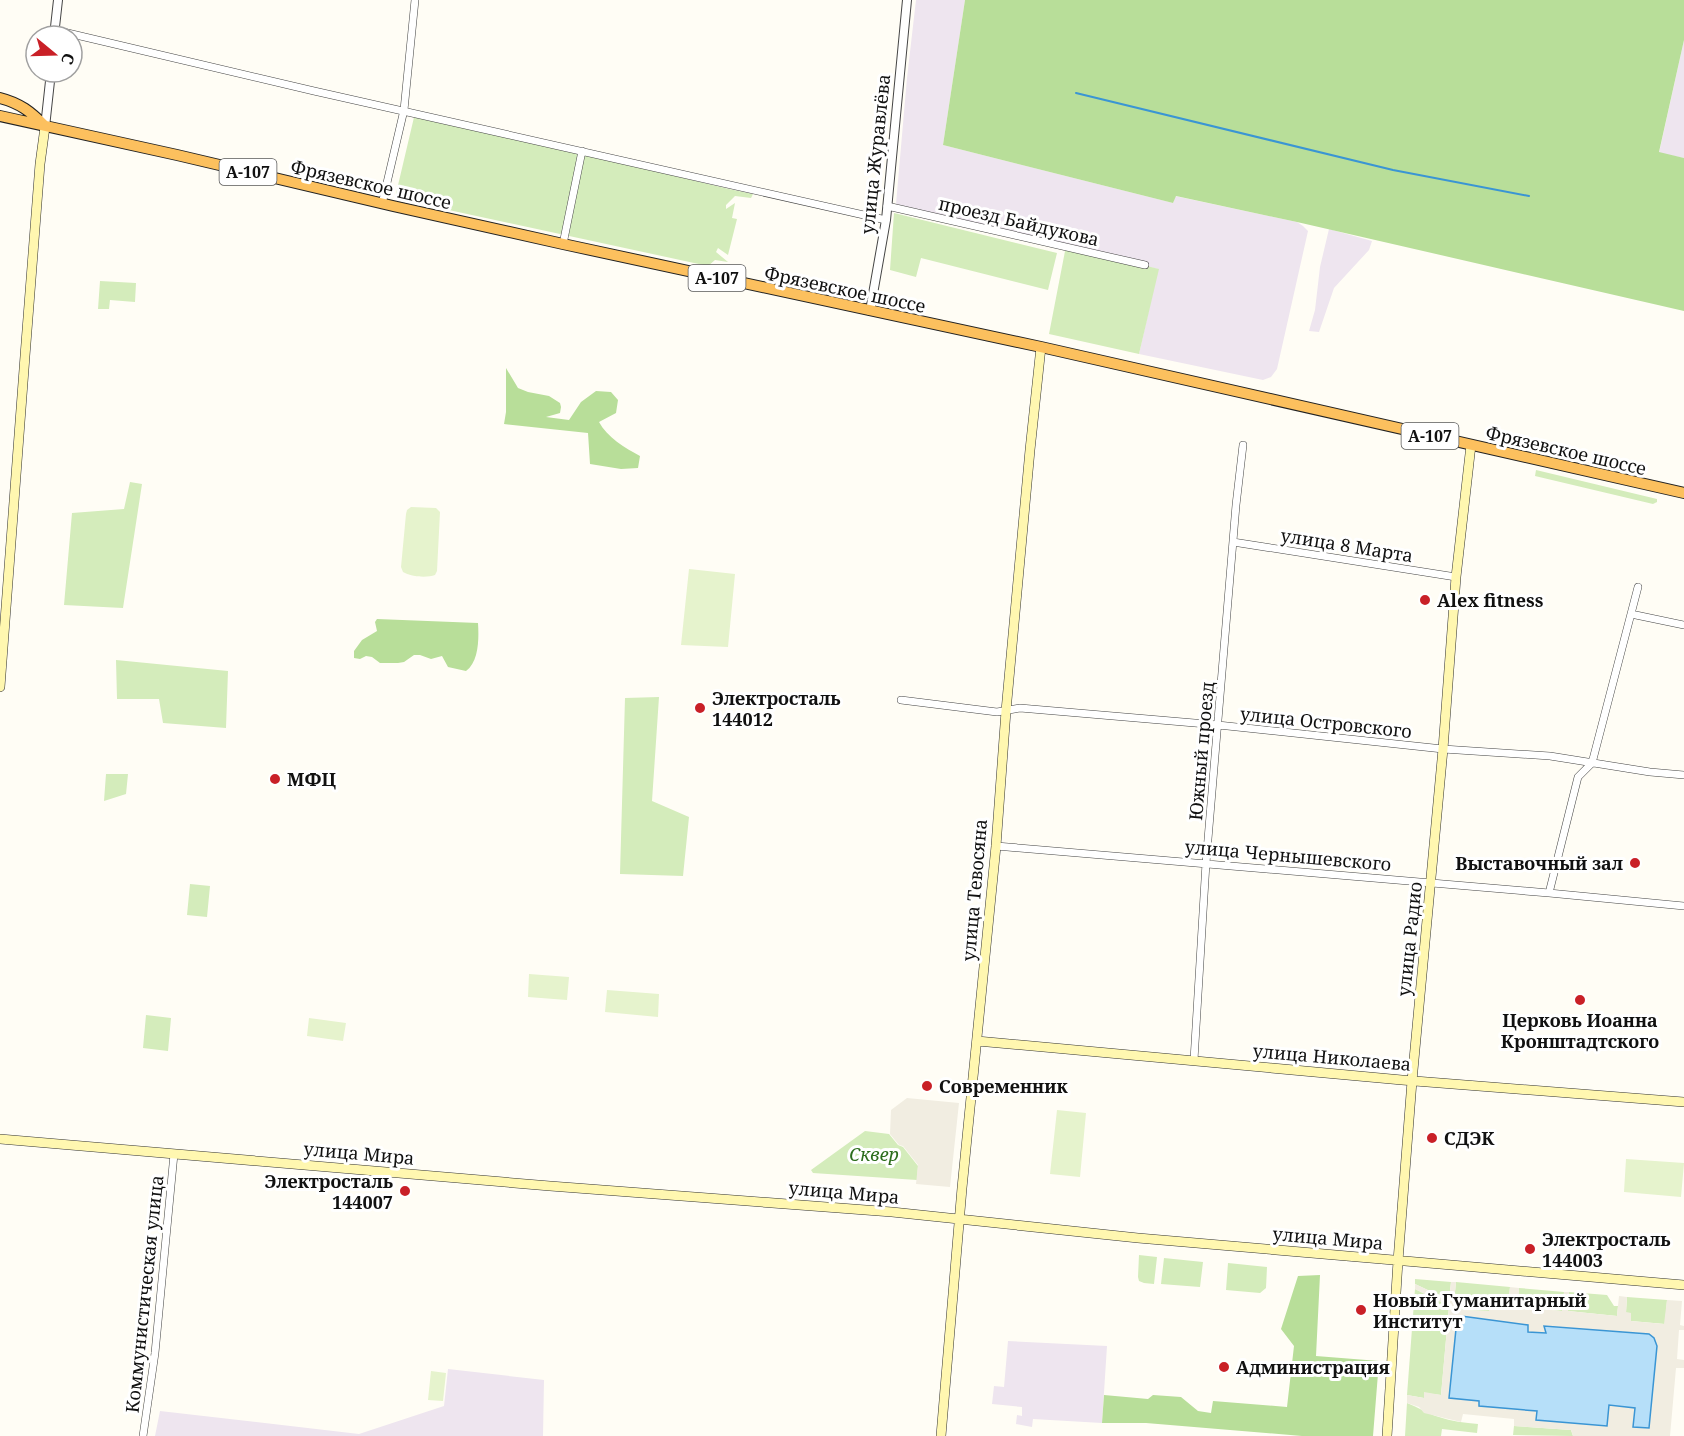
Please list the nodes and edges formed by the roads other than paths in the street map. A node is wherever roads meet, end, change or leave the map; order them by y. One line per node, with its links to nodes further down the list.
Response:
1 (58, 0): 4 (street)
2 (415, 0): 8 (street)
3 (907, 0): 13 (street, улица Журавлёва)
4 (56, 24)
5 (84, 39): 8 (street)
6 (50, 84): 10 (street)
7 (0, 98): 10 (highway)
8 (404, 110): 11 (street); 12 (street)
9 (0, 116): 10 (highway, Фрязевское шоссе / А-107)
10 (45, 127): 12 (highway, Фрязевское шоссе / А-107); 27 (main road)
11 (582, 151): 14 (street); 15 (street)
12 (382, 204): 15 (highway, Фрязевское шоссе / А-107)
13 (887, 206): 14 (street, улица Журавлёва); 16 (street, проезд Байдукова)
14 (886, 220): 17 (street, улица Журавлёва)
15 (563, 244): 17 (highway, Фрязевское шоссе / А-107)
16 (1145, 265)
17 (870, 311): 18 (highway, Фрязевское шоссе / А-107)
18 (1041, 347): 20 (highway, Фрязевское шоссе / А-107); 29 (main road, улица Тевосяна)
19 (1243, 445): 22 (street, Южный проезд)
20 (1472, 445): 21 (highway, Фрязевское шоссе / А-107); 23 (main road, улица Радио)
21 (1684, 493)
22 (1233, 542): 23 (street, улица 8 Марта); 30 (street, Южный проезд)
23 (1456, 577): 31 (main road, улица Радио)
24 (1638, 587): 25 (street)
25 (1631, 615): 26 (street); 32 (street)
26 (1684, 625)
27 (0, 687)
28 (901, 700): 29 (street)
29 (1006, 711): 30 (street, улица Островского); 34 (main road, улица Тевосяна)
30 (1218, 725): 31 (street, улица Островского); 35 (street, Южный проезд)
31 (1443, 748): 32 (street, улица Островского); 36 (main road, улица Радио)
32 (1592, 763): 33 (street, улица Островского); 37 (street)
33 (1684, 775)
34 (996, 846): 35 (street, улица Чернышевского); 39 (main road, улица Тевосяна)
35 (1206, 863): 36 (street, улица Чернышевского); 40 (street, Южный проезд)
36 (1431, 883): 37 (street, улица Чернышевского); 41 (main road, улица Радио)
37 (1549, 893): 38 (street, улица Чернышевского)
38 (1684, 906)
39 (977, 1041): 40 (main road, улица Николаева); 45 (main road, улица Тевосяна)
40 (1194, 1060): 41 (main road, улица Николаева)
41 (1412, 1081): 42 (main road, улица Николаева); 46 (main road, улица Радио)
42 (1684, 1102)
43 (0, 1139): 44 (main road, улица Мира)
44 (174, 1154): 45 (main road, улица Мира); 48 (street, Коммунистическая улица)
45 (959, 1220): 46 (main road, улица Мира); 49 (main road, улица Тевосяна)
46 (1398, 1261): 47 (main road, улица Мира); 50 (main road, улица Радио)
47 (1684, 1285)
48 (143, 1436)
49 (940, 1436)
50 (1387, 1436)

